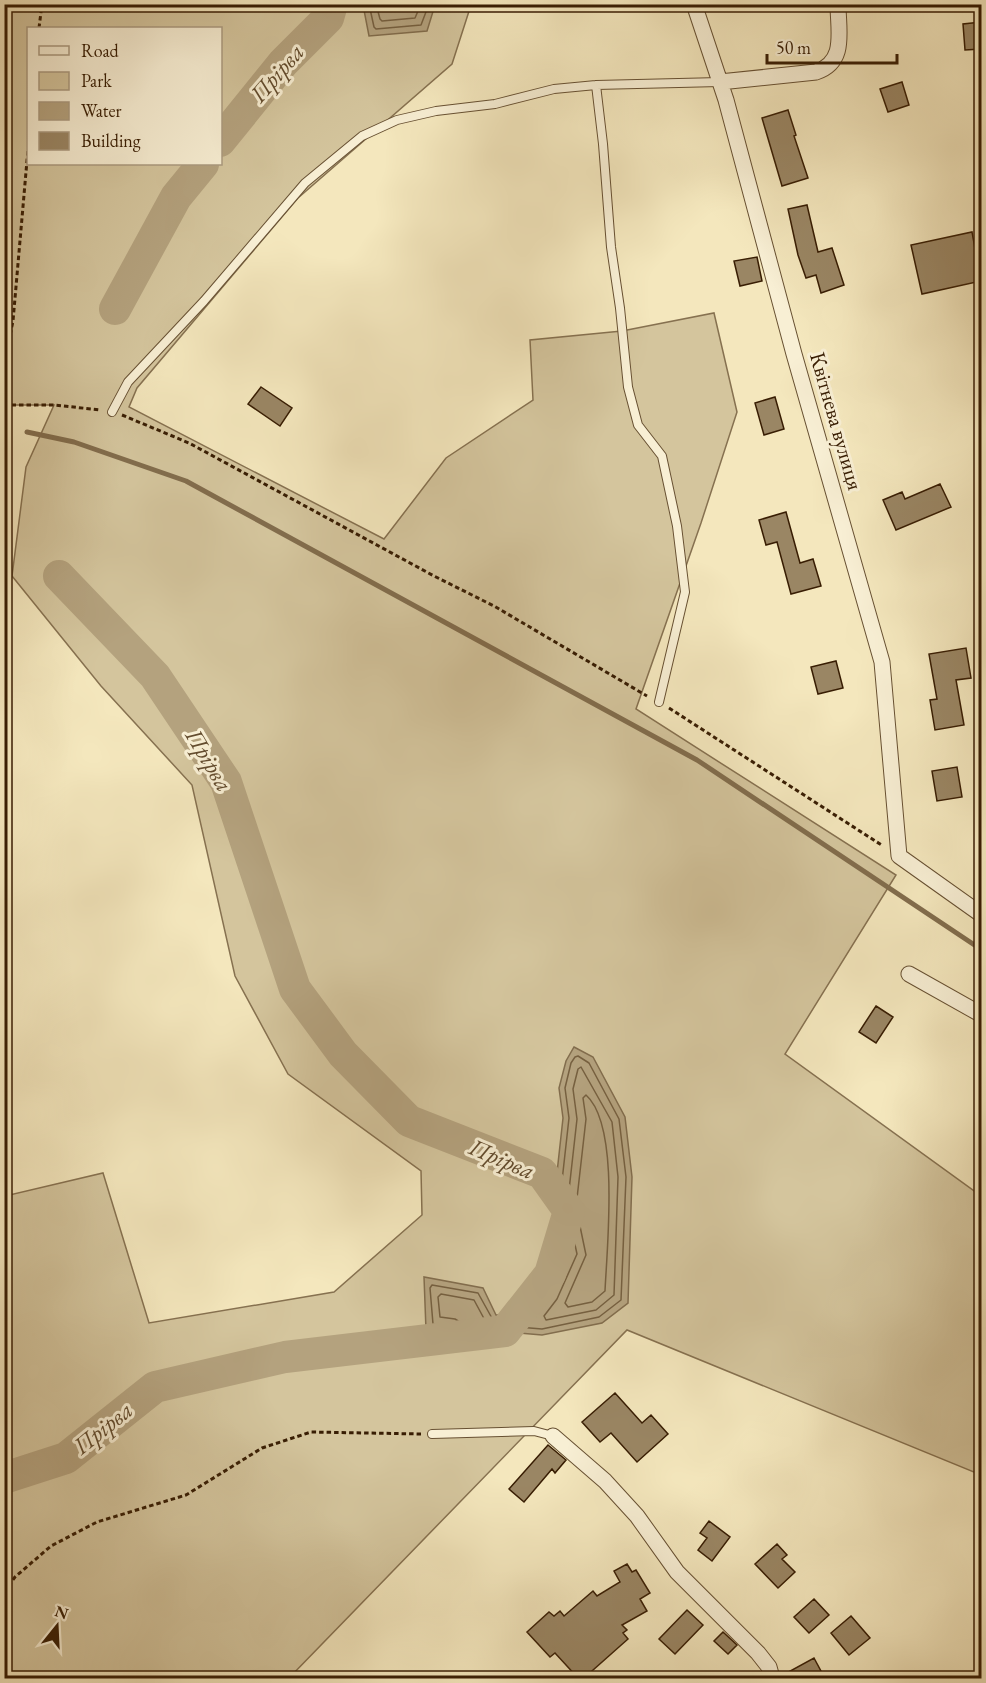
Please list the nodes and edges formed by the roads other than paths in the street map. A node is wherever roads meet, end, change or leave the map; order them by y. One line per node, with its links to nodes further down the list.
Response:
1 (694, 4): 3 (street, Квітнева вулиця)
2 (837, 4): 3 (street)
3 (720, 82): 4 (lane); 7 (street, Квітнева вулиця)
4 (596, 86): 5 (lane); 6 (lane)
5 (112, 412)
6 (659, 702)
7 (981, 915)
8 (909, 974): 9 (street)
9 (981, 1014)
10 (432, 1434): 11 (lane)
11 (553, 1436): 12 (street)
12 (772, 1678)

